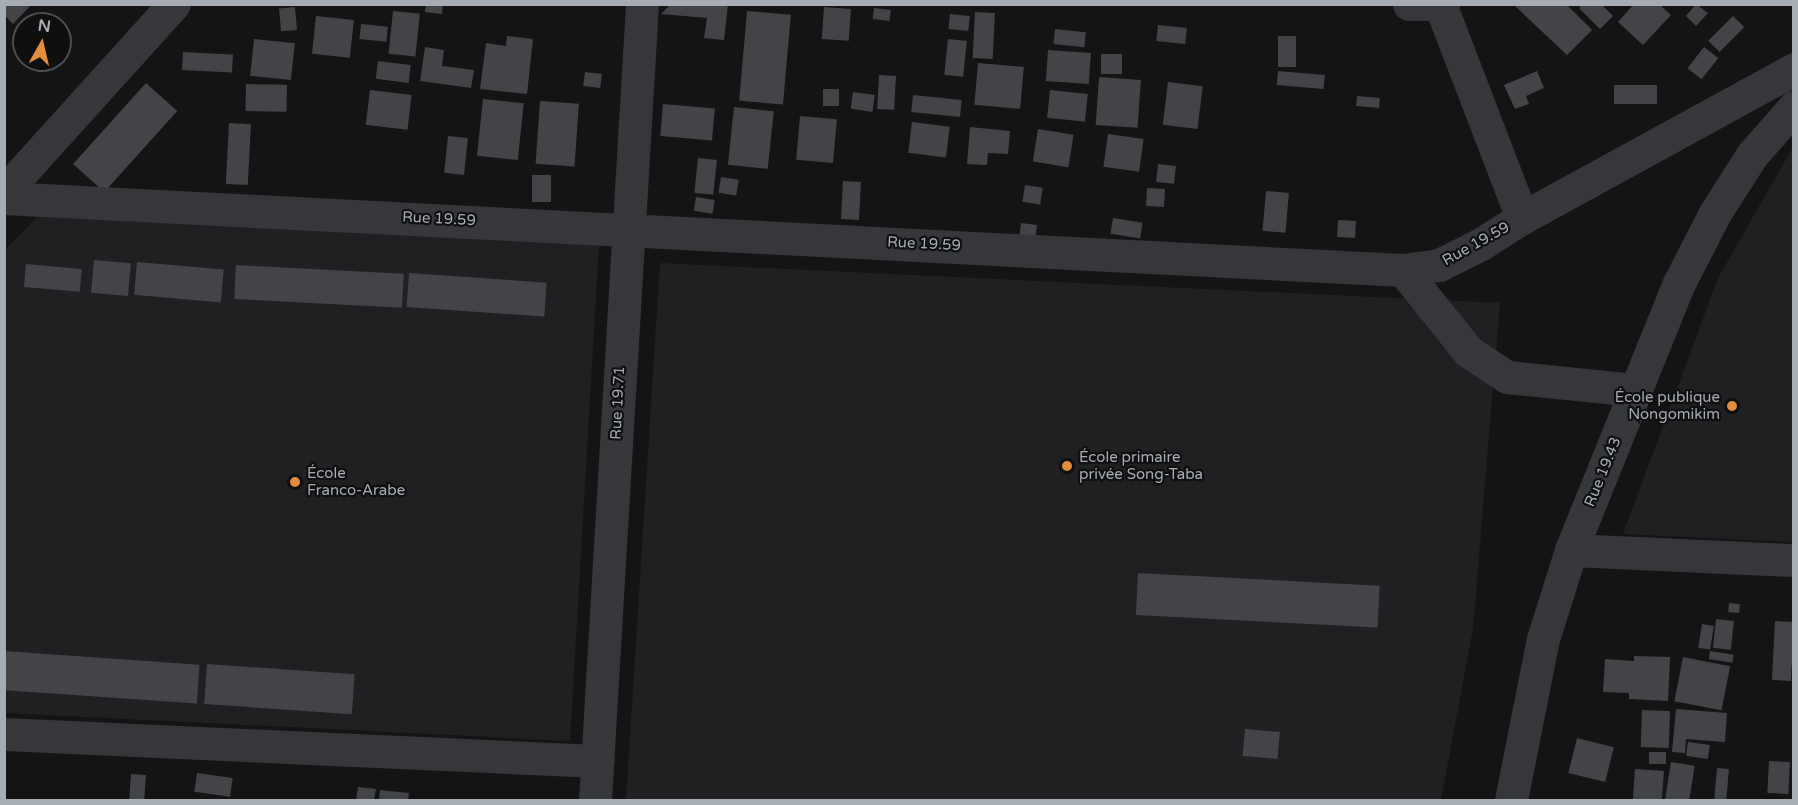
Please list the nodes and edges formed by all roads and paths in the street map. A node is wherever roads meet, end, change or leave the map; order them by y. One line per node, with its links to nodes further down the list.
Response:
1 (174, 4): 7 (street)
2 (642, 4): 10 (street, Rue 19.71)
3 (1409, 4): 4 (street)
4 (1441, 5): 9 (street)
5 (1794, 69): 9 (street, Rue 19.59)
6 (1794, 107): 12 (street, Rue 19.43)
7 (4, 192)
8 (4, 198): 10 (street, Rue 19.59)
9 (1522, 218): 11 (street, Rue 19.59)
10 (629, 228): 11 (street, Rue 19.59); 16 (street, Rue 19.71)
11 (1403, 270): 12 (street)
12 (1636, 390): 13 (street, Rue 19.43)
13 (1571, 550): 14 (street); 18 (street, Rue 19.43)
14 (1794, 560)
15 (4, 734): 16 (street)
16 (597, 761): 17 (street, Rue 19.71)
17 (595, 801)
18 (1511, 801)

